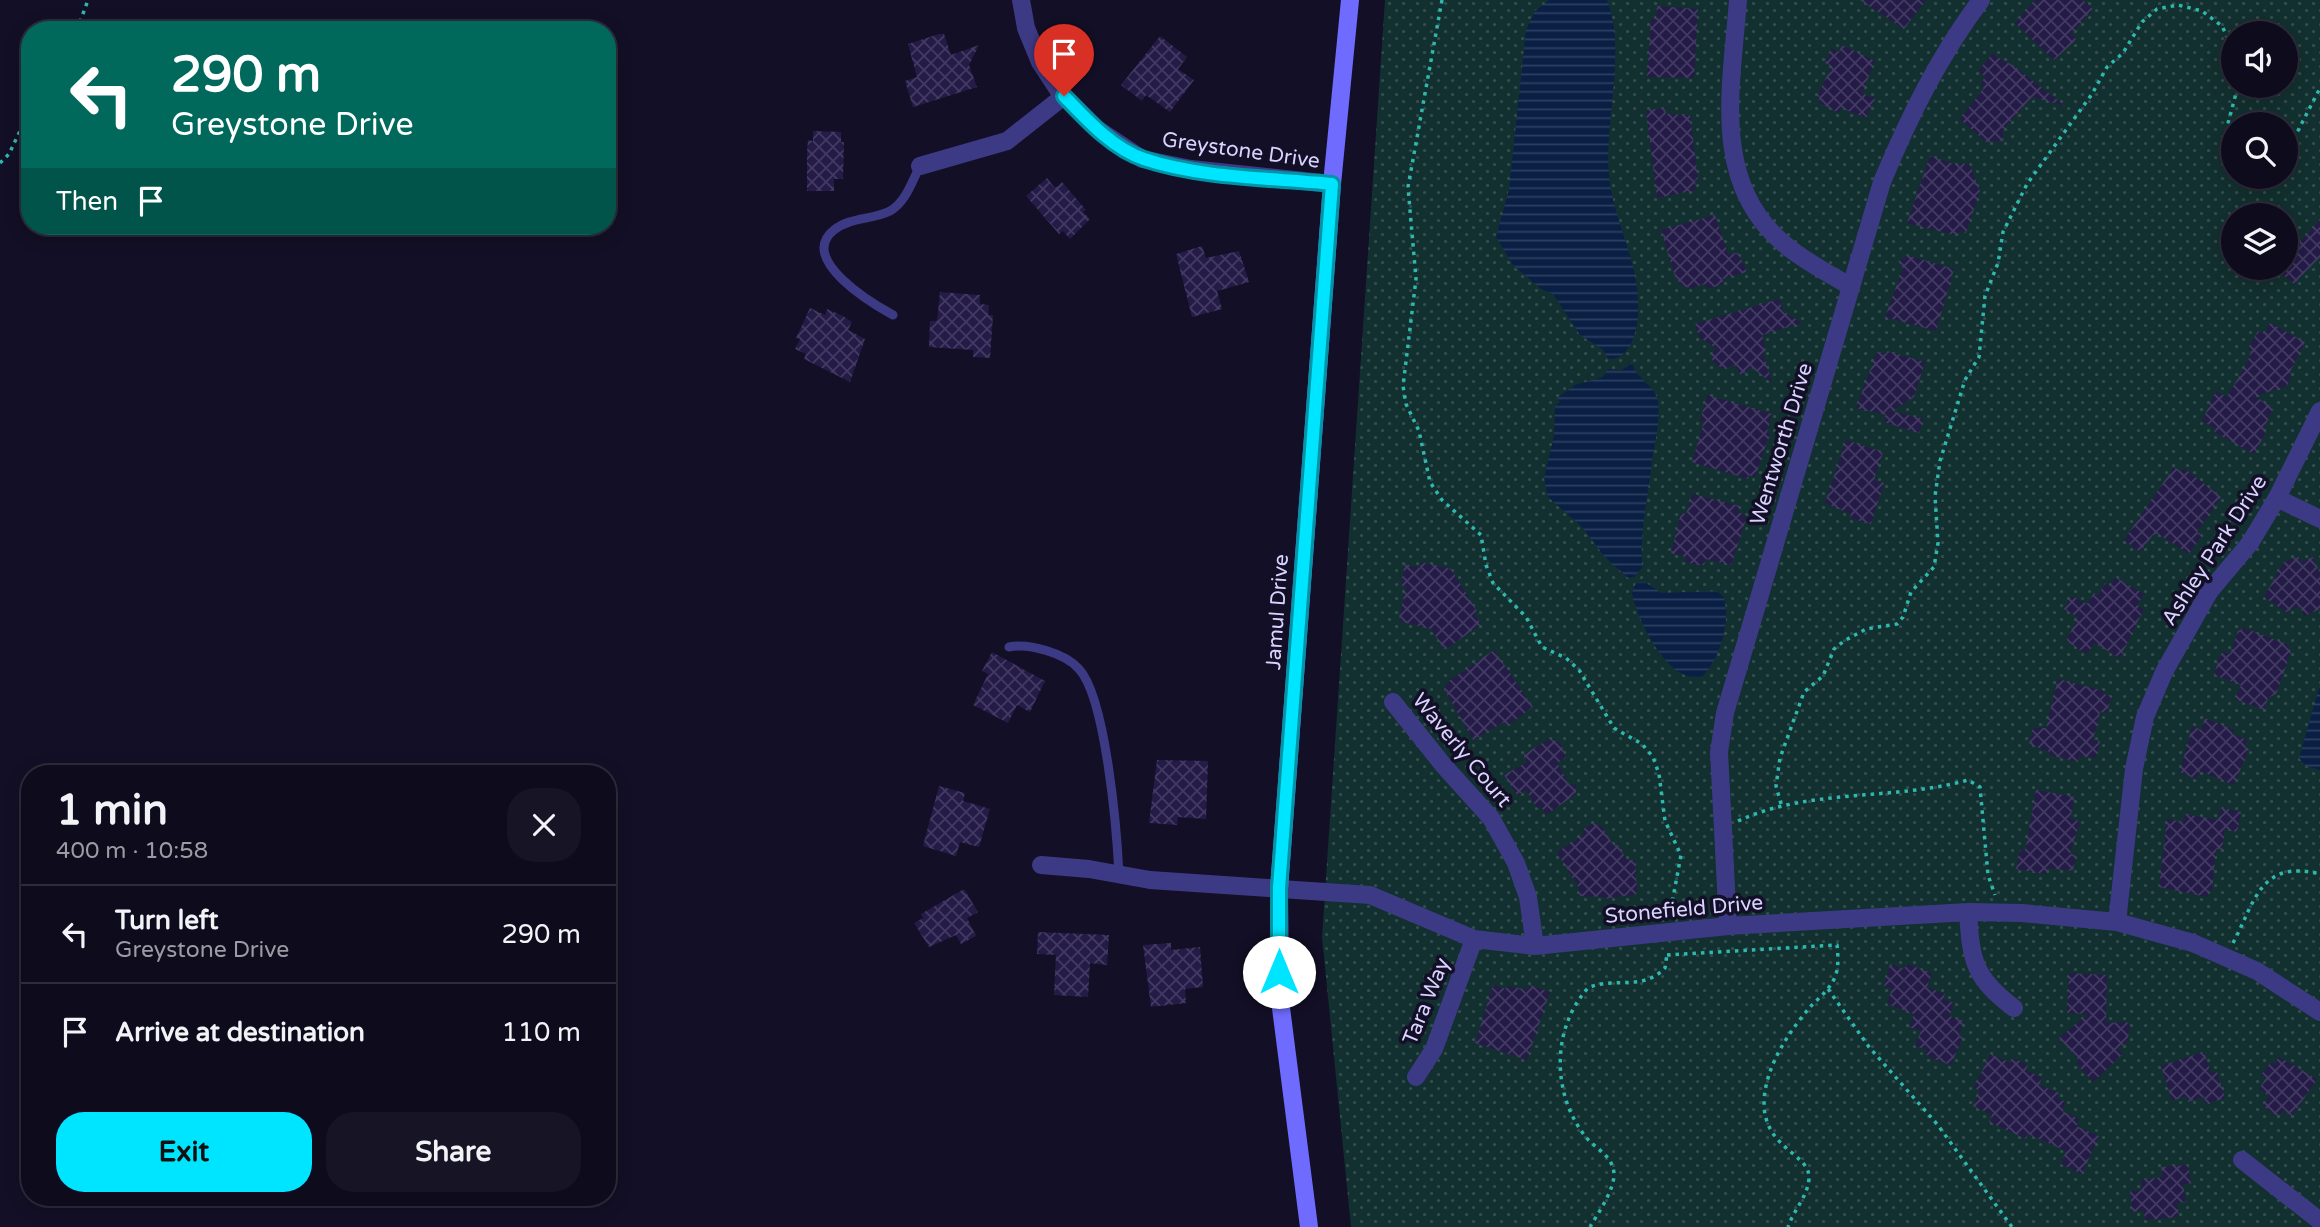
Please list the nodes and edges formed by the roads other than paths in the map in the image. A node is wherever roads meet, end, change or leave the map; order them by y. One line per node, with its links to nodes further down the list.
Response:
1 (1021, 0): 5 (street, Greystone Drive)
2 (1350, 0): 7 (street, Jamul Drive)
3 (1738, 0): 8 (street)
4 (1982, 0): 8 (street, Wentworth Drive)
5 (1064, 96): 6 (street); 7 (street, Greystone Drive)
6 (920, 166): 9 (lane)
7 (1332, 184): 17 (street, Jamul Drive)
8 (1851, 288): 20 (street, Wentworth Drive)
9 (893, 315)
10 (2320, 411): 11 (street, Ashley Park Drive)
11 (2277, 498): 12 (street); 19 (street, Ashley Park Drive)
12 (2320, 519)
13 (1009, 647): 16 (lane)
14 (1393, 702): 22 (street, Waverly Court)
15 (1041, 865): 16 (street, Stonefield Drive)
16 (1119, 875): 17 (street, Stonefield Drive)
17 (1279, 888): 21 (street, Stonefield Drive); 28 (street, Jamul Drive)
18 (1968, 912): 19 (street, Stonefield Drive); 20 (street, Stonefield Drive); 23 (street)
19 (2117, 922): 24 (street, Stonefield Drive)
20 (1728, 926): 22 (street, Stonefield Drive)
21 (1474, 939): 22 (street, Stonefield Drive); 25 (street, Tara Way)
22 (1535, 946)
23 (2014, 1008)
24 (2320, 1012)
25 (1416, 1077)
26 (2242, 1160): 27 (street)
27 (2320, 1221)
28 (1309, 1227)

